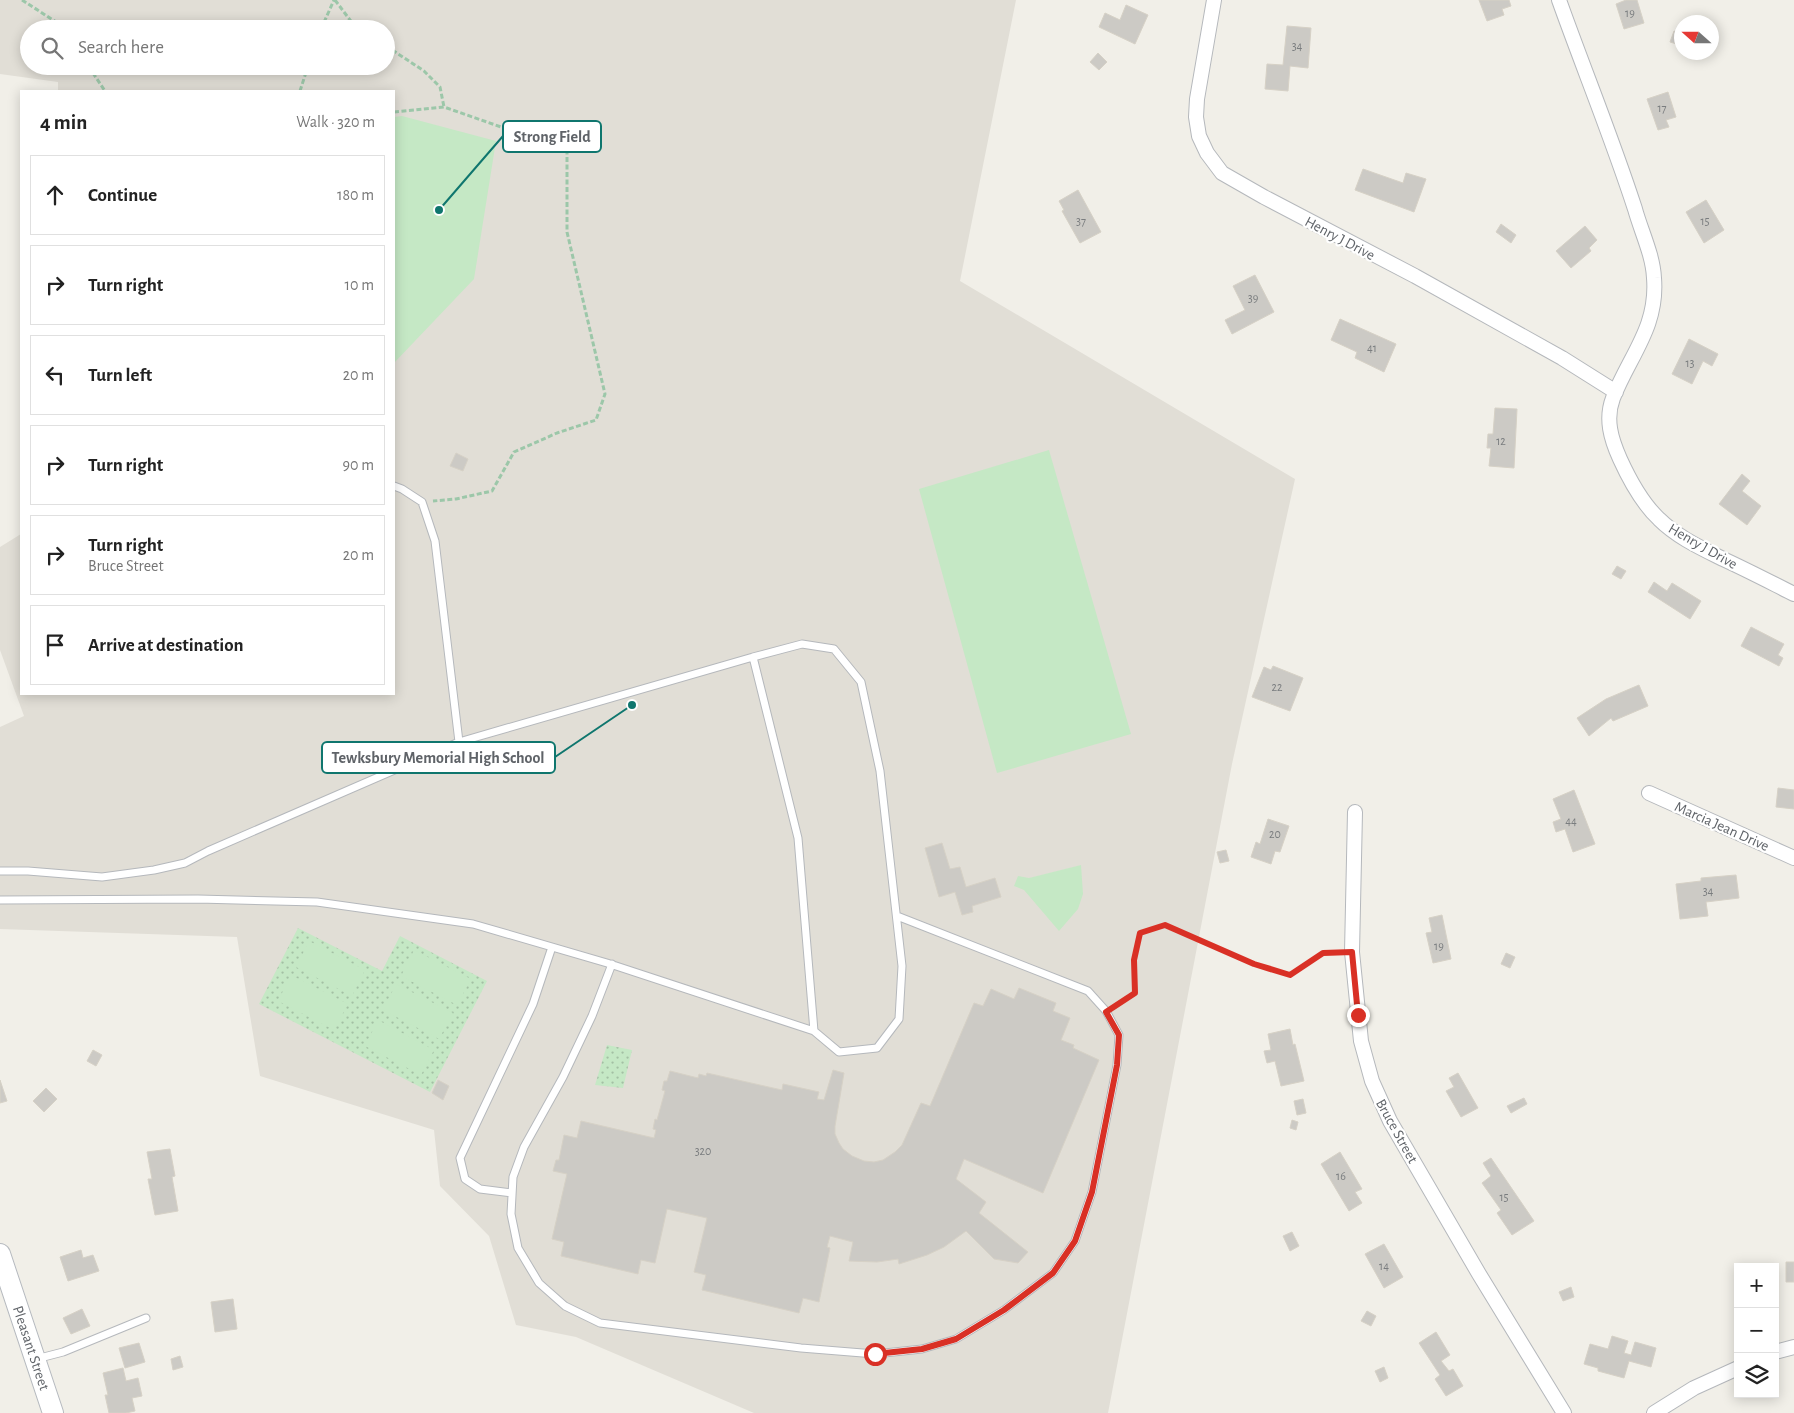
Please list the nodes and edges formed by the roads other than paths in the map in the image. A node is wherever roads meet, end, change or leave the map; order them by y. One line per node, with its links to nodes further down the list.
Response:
1 (1214, 0): 3 (street, Henry J Drive)
2 (1559, 0): 3 (street, Henry J Drive)
3 (1616, 392): 5 (street, Henry J Drive)
4 (395, 486): 7 (lane)
5 (1794, 594)
6 (753, 657): 7 (lane); 13 (lane); 16 (lane)
7 (459, 742): 11 (lane)
8 (1649, 793): 10 (street, Marcia Jean Drive)
9 (1355, 812): 25 (street, Bruce Street)
10 (1794, 858)
11 (0, 871)
12 (0, 900): 14 (lane)
13 (897, 916): 16 (lane); 17 (lane)
14 (552, 947): 15 (lane); 17 (lane)
15 (612, 964): 16 (lane); 17 (lane)
16 (814, 1031)
17 (512, 1193)
18 (0, 1254): 22 (main road, Pleasant Street)
19 (146, 1318): 22 (lane)
20 (1794, 1347): 21 (street)
21 (1779, 1351)
22 (36, 1359): 24 (main road, Pleasant Street)
23 (1734, 1370): 26 (street)
24 (53, 1413)
25 (1564, 1413)
26 (1654, 1413)

